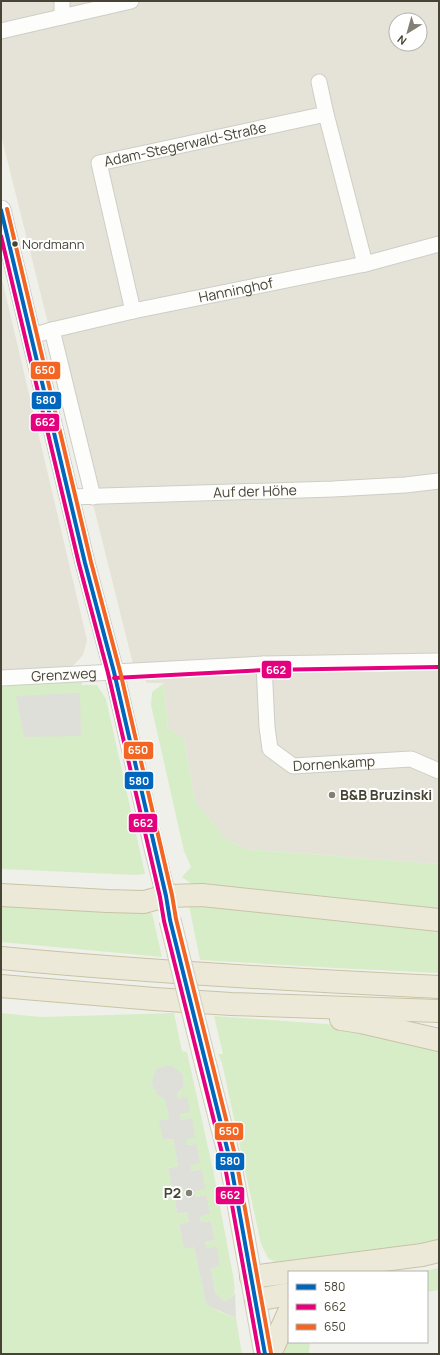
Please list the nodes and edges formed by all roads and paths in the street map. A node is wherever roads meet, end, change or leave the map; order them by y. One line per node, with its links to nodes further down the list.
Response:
1 (62, 1): 3 (street)
2 (131, 1): 3 (street)
3 (62, 18): 4 (street)
4 (1, 31)
5 (320, 82): 6 (street)
6 (326, 114): 9 (street); 10 (street, Adam-Stegerwald-Straße)
7 (2, 218): 12 (street)
8 (439, 244): 9 (street, Hanninghof)
9 (365, 264): 10 (street, Hanninghof)
10 (133, 311): 11 (street, Hanninghof)
11 (52, 330): 12 (street, Hanninghof); 14 (street)
12 (32, 336): 15 (street)
13 (439, 481): 14 (street, Auf der Höhe)
14 (93, 496): 15 (street, Auf der Höhe)
15 (70, 497): 18 (street)
16 (439, 661): 17 (street, Grenzweg)
17 (264, 664): 18 (street, Grenzweg); 20 (street, Dornenkamp)
18 (114, 672): 19 (street, Grenzweg); 22 (street)
19 (1, 678)
20 (439, 771)
21 (1, 895): 22 (highway)
22 (166, 896): 23 (highway); 35 (main road, bridge)
23 (439, 920)
24 (1, 958): 26 (highway)
25 (1, 986): 27 (highway)
26 (439, 987)
27 (231, 1004): 28 (highway); 29 (highway)
28 (439, 1011)
29 (439, 1040)
30 (439, 1251): 32 (highway)
31 (439, 1260): 33 (highway)
32 (298, 1271)
33 (390, 1271)
34 (288, 1272): 35 (highway)
35 (251, 1277): 37 (main road)
36 (288, 1294): 37 (highway)
37 (256, 1300): 39 (main road)
38 (288, 1314): 40 (highway)
39 (265, 1354)
40 (270, 1354)

